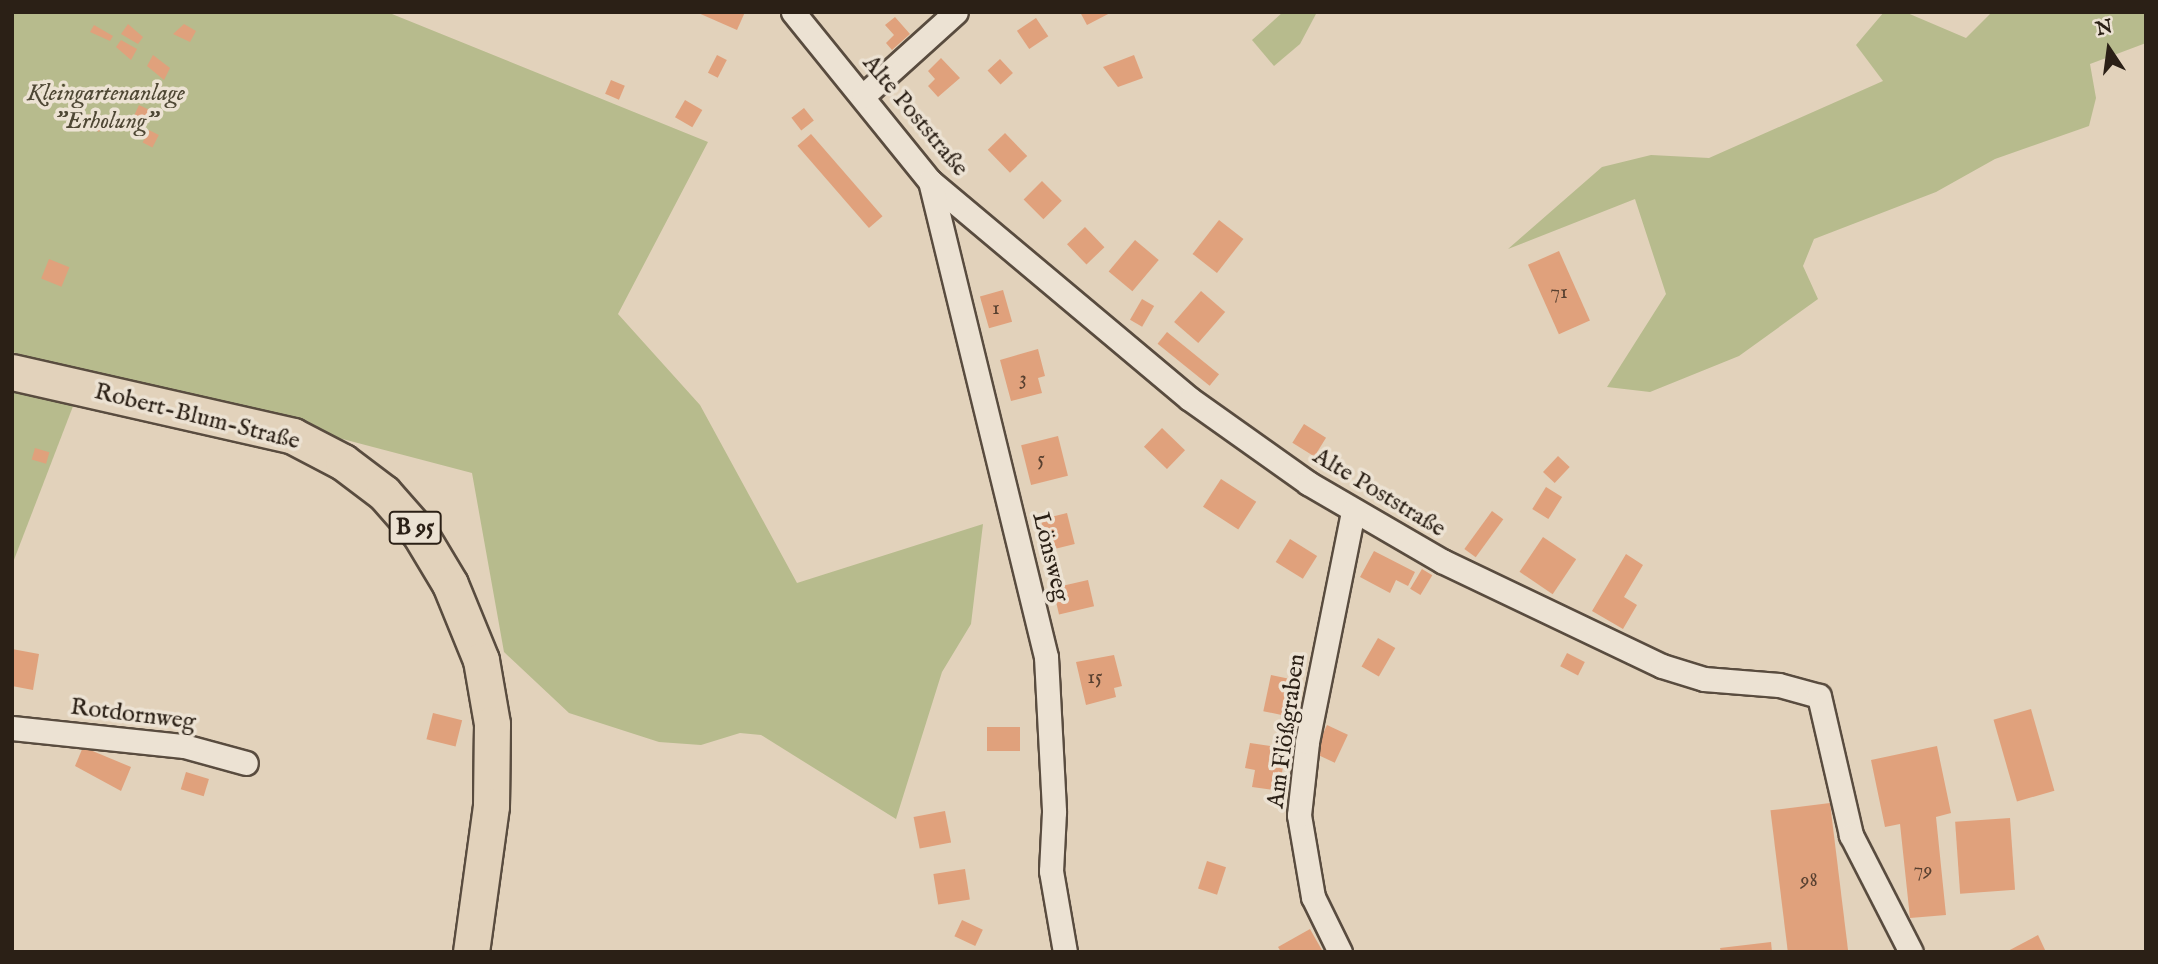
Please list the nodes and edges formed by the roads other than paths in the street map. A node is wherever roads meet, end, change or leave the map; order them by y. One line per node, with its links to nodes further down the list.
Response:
1 (793, 12): 3 (street, Alte Poststraße)
2 (956, 12): 3 (street)
3 (863, 96): 4 (street, Alte Poststraße)
4 (930, 181): 6 (street, Alte Poststraße); 10 (street, Lönsweg)
5 (12, 372): 9 (main road, Robert-Blum-Straße / B 95)
6 (1353, 512): 11 (street, Am Flößgraben); 12 (street, Alte Poststraße)
7 (12, 728): 8 (street, Rotdornweg)
8 (246, 763)
9 (471, 952)
10 (1065, 952)
11 (1340, 952)
12 (1911, 952)

